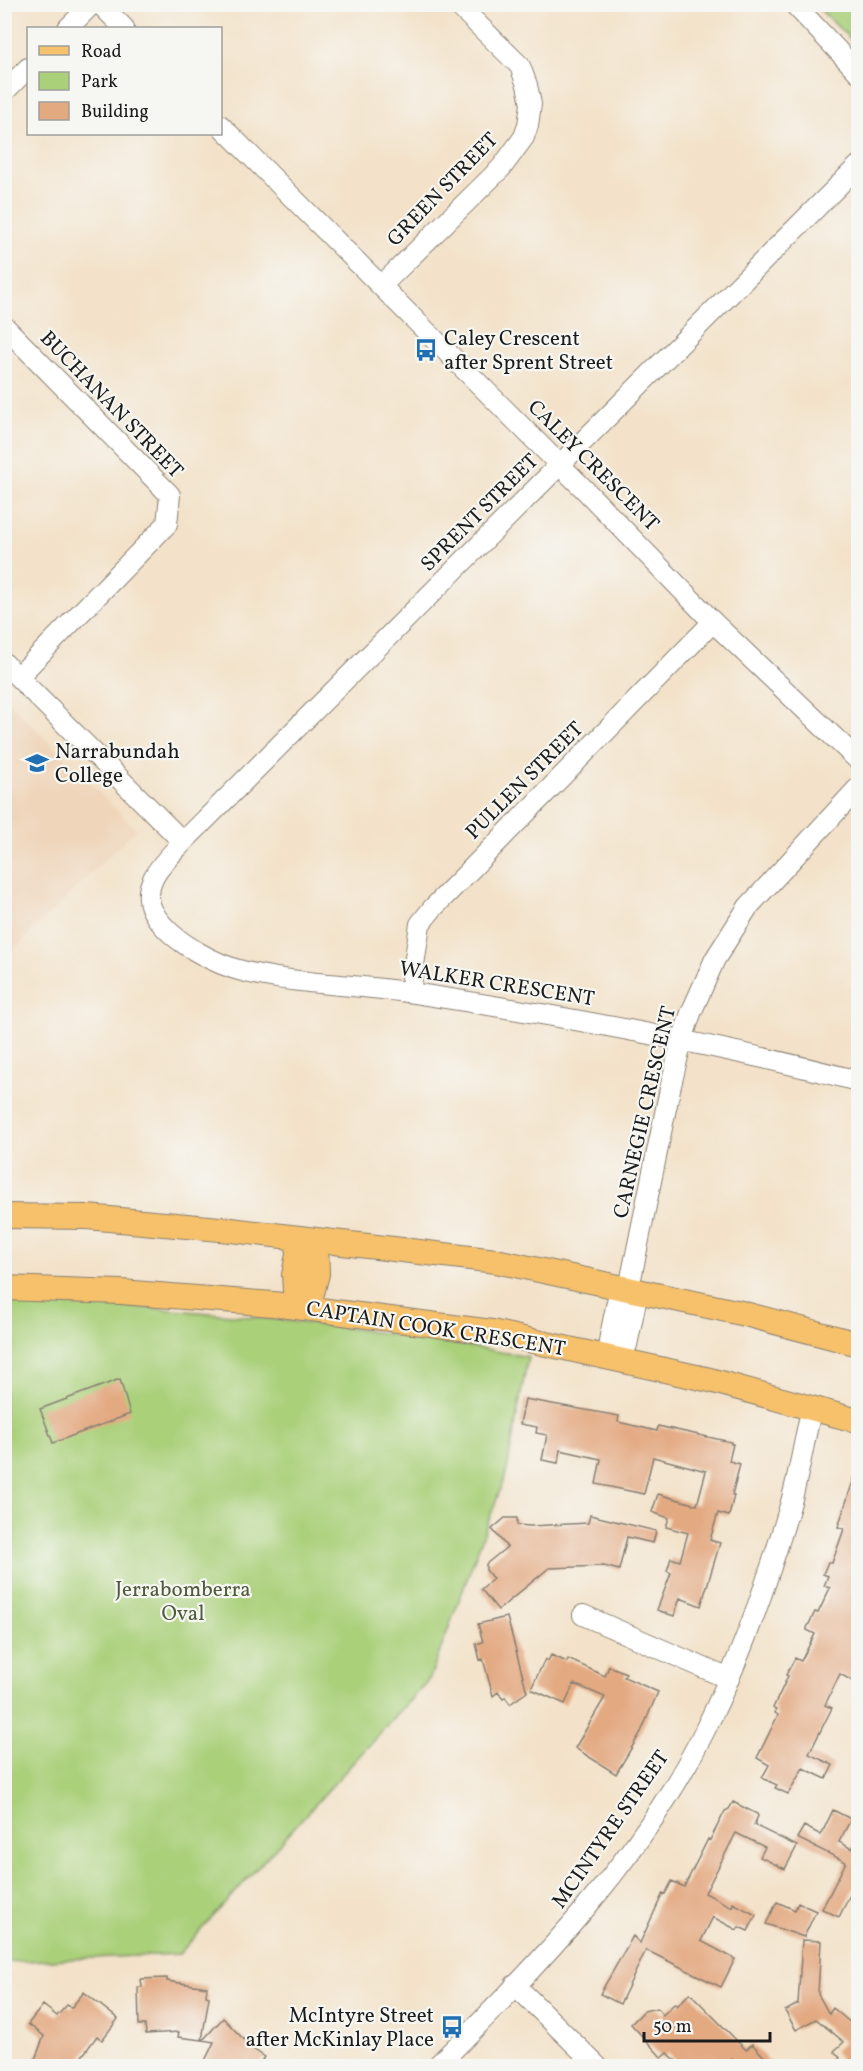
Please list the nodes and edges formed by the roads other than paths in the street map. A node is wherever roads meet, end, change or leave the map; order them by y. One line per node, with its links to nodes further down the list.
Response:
1 (92, 4): 5 (street)
2 (100, 4): 6 (street)
3 (457, 4): 12 (street, GREEN STREET)
4 (794, 4): 8 (street)
5 (69, 27)
6 (123, 27)
7 (27, 69): 9 (street)
8 (858, 72)
9 (4, 92)
10 (222, 127): 12 (street, CALEY CRESCENT)
11 (858, 166): 14 (street, SPRENT STREET)
12 (381, 286): 14 (street, CALEY CRESCENT)
13 (4, 326): 16 (street, BUCHANAN STREET)
14 (560, 465): 15 (street, CALEY CRESCENT); 19 (street, SPRENT STREET)
15 (713, 622): 17 (street, CALEY CRESCENT); 21 (street, PULLEN STREET)
16 (12, 670): 19 (street)
17 (858, 760)
18 (858, 788): 22 (street, CARNEGIE CRESCENT)
19 (183, 842): 20 (street, SPRENT STREET)
20 (149, 901): 21 (street, WALKER CRESCENT)
21 (410, 992): 22 (street, WALKER CRESCENT)
22 (682, 1040): 23 (street, WALKER CRESCENT); 27 (street, CARNEGIE CRESCENT)
23 (858, 1081)
24 (4, 1214): 25 (main road)
25 (308, 1239): 27 (main road); 28 (main road)
26 (4, 1288): 28 (main road, CAPTAIN COOK CRESCENT)
27 (629, 1288): 29 (main road); 30 (street, CARNEGIE CRESCENT)
28 (302, 1307): 30 (main road, CAPTAIN COOK CRESCENT)
29 (858, 1344)
30 (615, 1359): 31 (main road, CAPTAIN COOK CRESCENT)
31 (812, 1407): 32 (main road, CAPTAIN COOK CRESCENT); 34 (street, MCINTYRE STREET)
32 (858, 1421)
33 (583, 1615): 34 (street)
34 (729, 1679): 35 (street, MCINTYRE STREET)
35 (515, 1985): 36 (street, MCINTYRE STREET); 37 (street)
36 (437, 2067)
37 (597, 2067)

